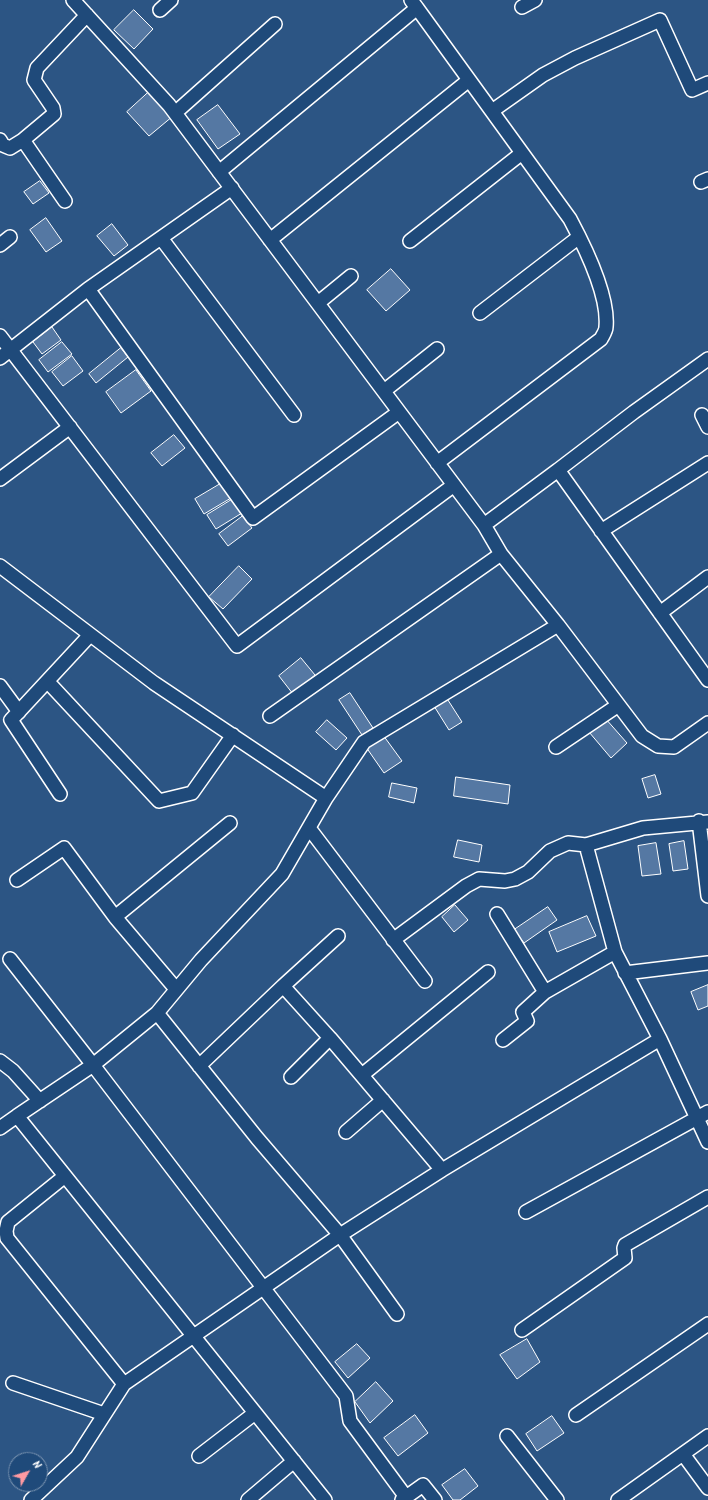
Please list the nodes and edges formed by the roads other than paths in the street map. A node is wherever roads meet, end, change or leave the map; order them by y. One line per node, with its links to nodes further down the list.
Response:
1 (73, 0): 7 (street)
2 (171, 0): 6 (street)
3 (535, 0): 5 (street)
4 (414, 4): 9 (street); 16 (street)
5 (522, 7)
6 (160, 10)
7 (87, 15): 12 (street); 14 (street)
8 (275, 24): 12 (street)
9 (469, 80): 11 (street); 21 (street)
10 (708, 83): 11 (street)
11 (492, 111): 15 (street)
12 (175, 112): 16 (street)
13 (0, 140): 14 (street)
14 (23, 140): 18 (street)
15 (522, 153): 19 (street); 22 (street)
16 (220, 172): 17 (street)
17 (232, 188): 20 (street); 21 (street)
18 (65, 201)
19 (579, 236): 26 (street); 37 (street)
20 (161, 238): 24 (street); 33 (street)
21 (270, 240): 25 (street)
22 (410, 241)
23 (351, 276): 25 (street)
24 (88, 289): 29 (street); 32 (street)
25 (318, 303): 31 (street)
26 (480, 313)
27 (0, 336): 29 (street)
28 (438, 349): 31 (street)
29 (5, 354): 35 (street)
30 (708, 359): 39 (street)
31 (384, 391): 32 (street)
32 (399, 412): 37 (street)
33 (294, 415)
34 (702, 415): 36 (street)
35 (70, 427): 40 (street); 41 (street)
36 (708, 428)
37 (437, 463): 41 (street)
38 (708, 464): 43 (street)
39 (558, 470): 42 (street); 43 (street)
40 (0, 479)
41 (454, 485): 42 (street)
42 (484, 525): 44 (street)
43 (601, 532): 47 (street)
44 (501, 554): 48 (street); 55 (street)
45 (0, 566): 49 (street)
46 (708, 577): 47 (street)
47 (660, 613): 50 (street)
48 (558, 625): 53 (street); 60 (street)
49 (90, 635): 51 (street); 57 (street)
50 (706, 673)
51 (48, 682): 54 (street); 57 (street)
52 (0, 686): 54 (street)
53 (617, 706): 56 (street); 58 (street)
54 (19, 712): 59 (street)
55 (270, 716)
56 (708, 724)
57 (233, 735): 60 (street)
58 (556, 747)
59 (60, 794)
60 (326, 798): 63 (street)
61 (703, 822): 64 (street); 66 (street)
62 (230, 823): 68 (street)
63 (309, 828): 70 (street); 78 (street)
64 (586, 845): 70 (street); 71 (street)
65 (17, 880): 68 (street)
66 (708, 896)
67 (497, 914): 79 (street)
68 (115, 917): 78 (street)
69 (338, 936): 77 (street)
70 (393, 940): 76 (street)
71 (615, 952): 75 (street); 79 (street)
72 (10, 959): 85 (street)
73 (708, 963): 75 (street)
74 (488, 972): 87 (street)
75 (625, 973): 82 (street)
76 (425, 981)
77 (283, 986): 81 (street); 86 (street)
78 (176, 989): 80 (street)
79 (545, 992): 83 (street)
80 (157, 1013): 85 (street); 86 (street)
81 (330, 1038): 87 (street); 88 (street)
82 (660, 1039): 91 (street); 96 (street)
83 (503, 1040)
84 (0, 1061): 90 (street)
85 (93, 1065): 90 (street); 101 (street)
86 (199, 1066): 100 (street)
87 (362, 1075): 89 (street)
88 (291, 1077)
89 (383, 1100): 94 (street); 96 (street)
90 (40, 1101): 92 (street)
91 (703, 1114): 95 (street); 99 (street)
92 (17, 1116): 93 (street); 97 (street)
93 (0, 1128)
94 (346, 1132)
95 (708, 1142)
96 (442, 1170): 100 (street)
97 (65, 1176): 105 (street); 107 (street)
98 (708, 1197): 104 (street)
99 (526, 1212)
100 (340, 1235): 101 (street); 102 (street)
101 (263, 1287): 105 (street); 117 (street)
102 (397, 1314)
103 (708, 1324): 110 (street)
104 (522, 1330)
105 (194, 1336): 107 (street); 108 (street)
106 (13, 1383): 109 (street)
107 (124, 1384): 109 (street)
108 (255, 1413): 114 (street); 115 (street)
109 (104, 1414): 118 (street)
110 (576, 1415)
111 (507, 1436): 122 (street)
112 (708, 1436): 113 (street)
113 (683, 1454): 116 (street); 123 (street)
114 (199, 1456)
115 (294, 1461): 119 (street); 120 (street)
116 (708, 1488)
117 (404, 1498): 121 (street)
118 (30, 1500)
119 (248, 1500)
120 (325, 1500)
121 (434, 1500)
122 (557, 1500)
123 (618, 1500)

